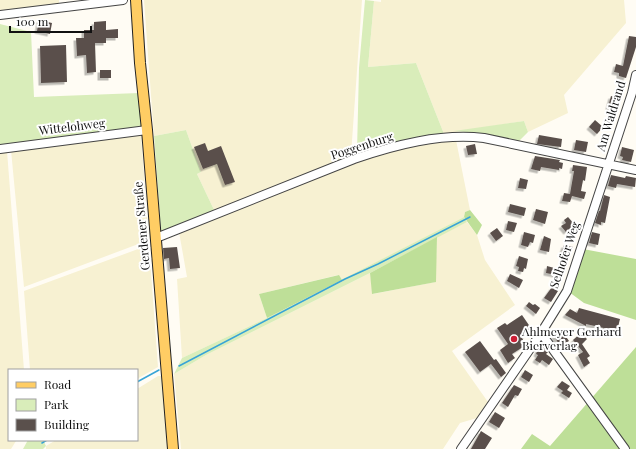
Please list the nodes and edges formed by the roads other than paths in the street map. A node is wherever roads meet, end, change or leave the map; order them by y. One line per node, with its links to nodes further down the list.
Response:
1 (123, 0): 3 (street)
2 (136, 0): 6 (main road, Gerdener Straße)
3 (0, 15)
4 (636, 75): 5 (street, Am Waldrand)
5 (634, 93): 8 (street, Am Waldrand)
6 (147, 130): 7 (street, Wittelohweg); 10 (main road, Gerdener Straße)
7 (0, 149)
8 (608, 164): 9 (street); 10 (street, Poggenburg); 11 (street, Selhofer Weg)
9 (636, 170)
10 (156, 238): 12 (main road, Gerdener Straße)
11 (541, 333): 13 (street, Selhofer Weg); 14 (street)
12 (173, 449)
13 (461, 449)
14 (626, 449)

